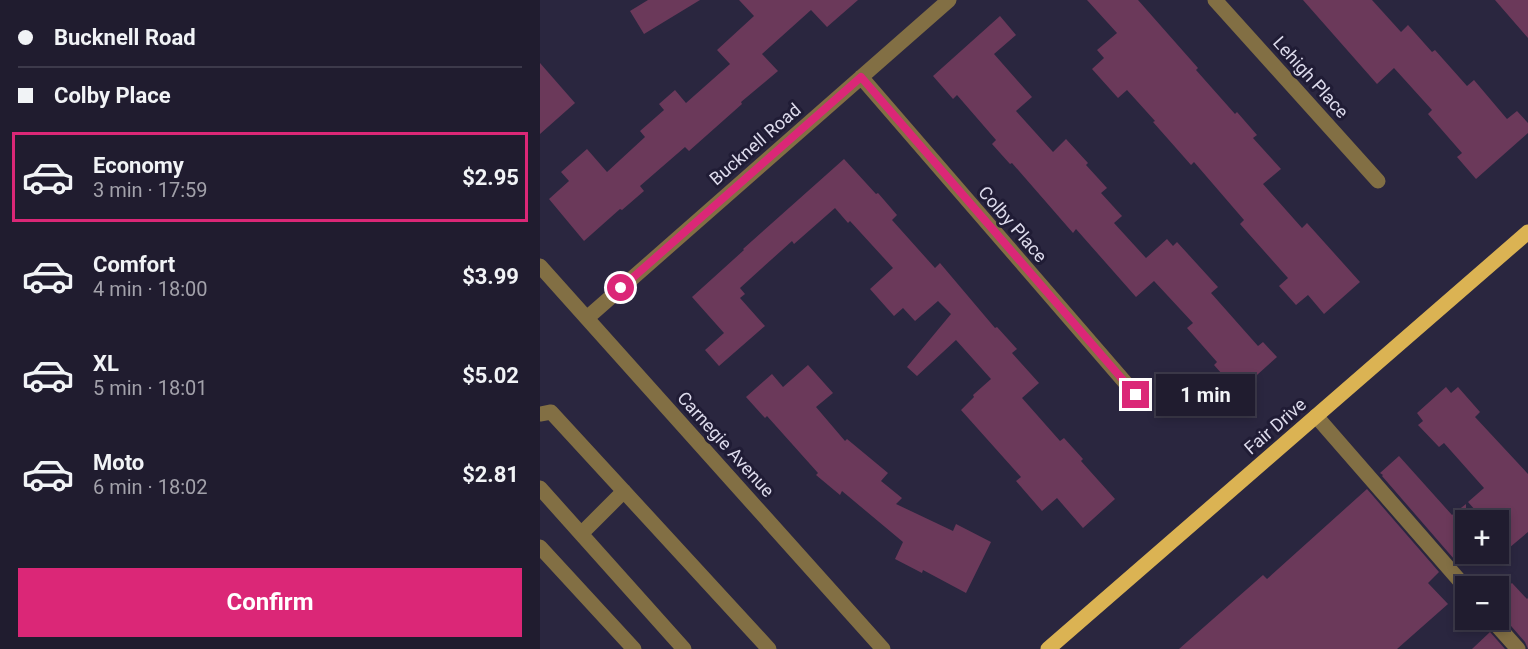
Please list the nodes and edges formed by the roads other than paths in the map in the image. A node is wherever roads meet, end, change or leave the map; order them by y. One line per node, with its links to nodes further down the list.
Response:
1 (949, 0): 3 (street, Bucknell Road)
2 (1215, 0): 4 (street, Lehigh Place)
3 (861, 77): 7 (street, Bucknell Road); 8 (street, Colby Place)
4 (1378, 181)
5 (1528, 232): 10 (main road, Fair Drive)
6 (540, 266): 7 (street, Carnegie Avenue)
7 (587, 318): 20 (street, Carnegie Avenue)
8 (1136, 395)
9 (540, 414): 12 (street)
10 (1316, 416): 15 (street); 21 (main road, Fair Drive)
11 (540, 488): 13 (street)
12 (624, 491): 13 (street); 19 (street)
13 (581, 534): 18 (street)
14 (540, 547): 17 (street)
15 (1456, 576)
16 (1501, 630): 22 (street)
17 (634, 649)
18 (684, 649)
19 (770, 649)
20 (883, 649)
21 (1048, 649)
22 (1518, 649)

